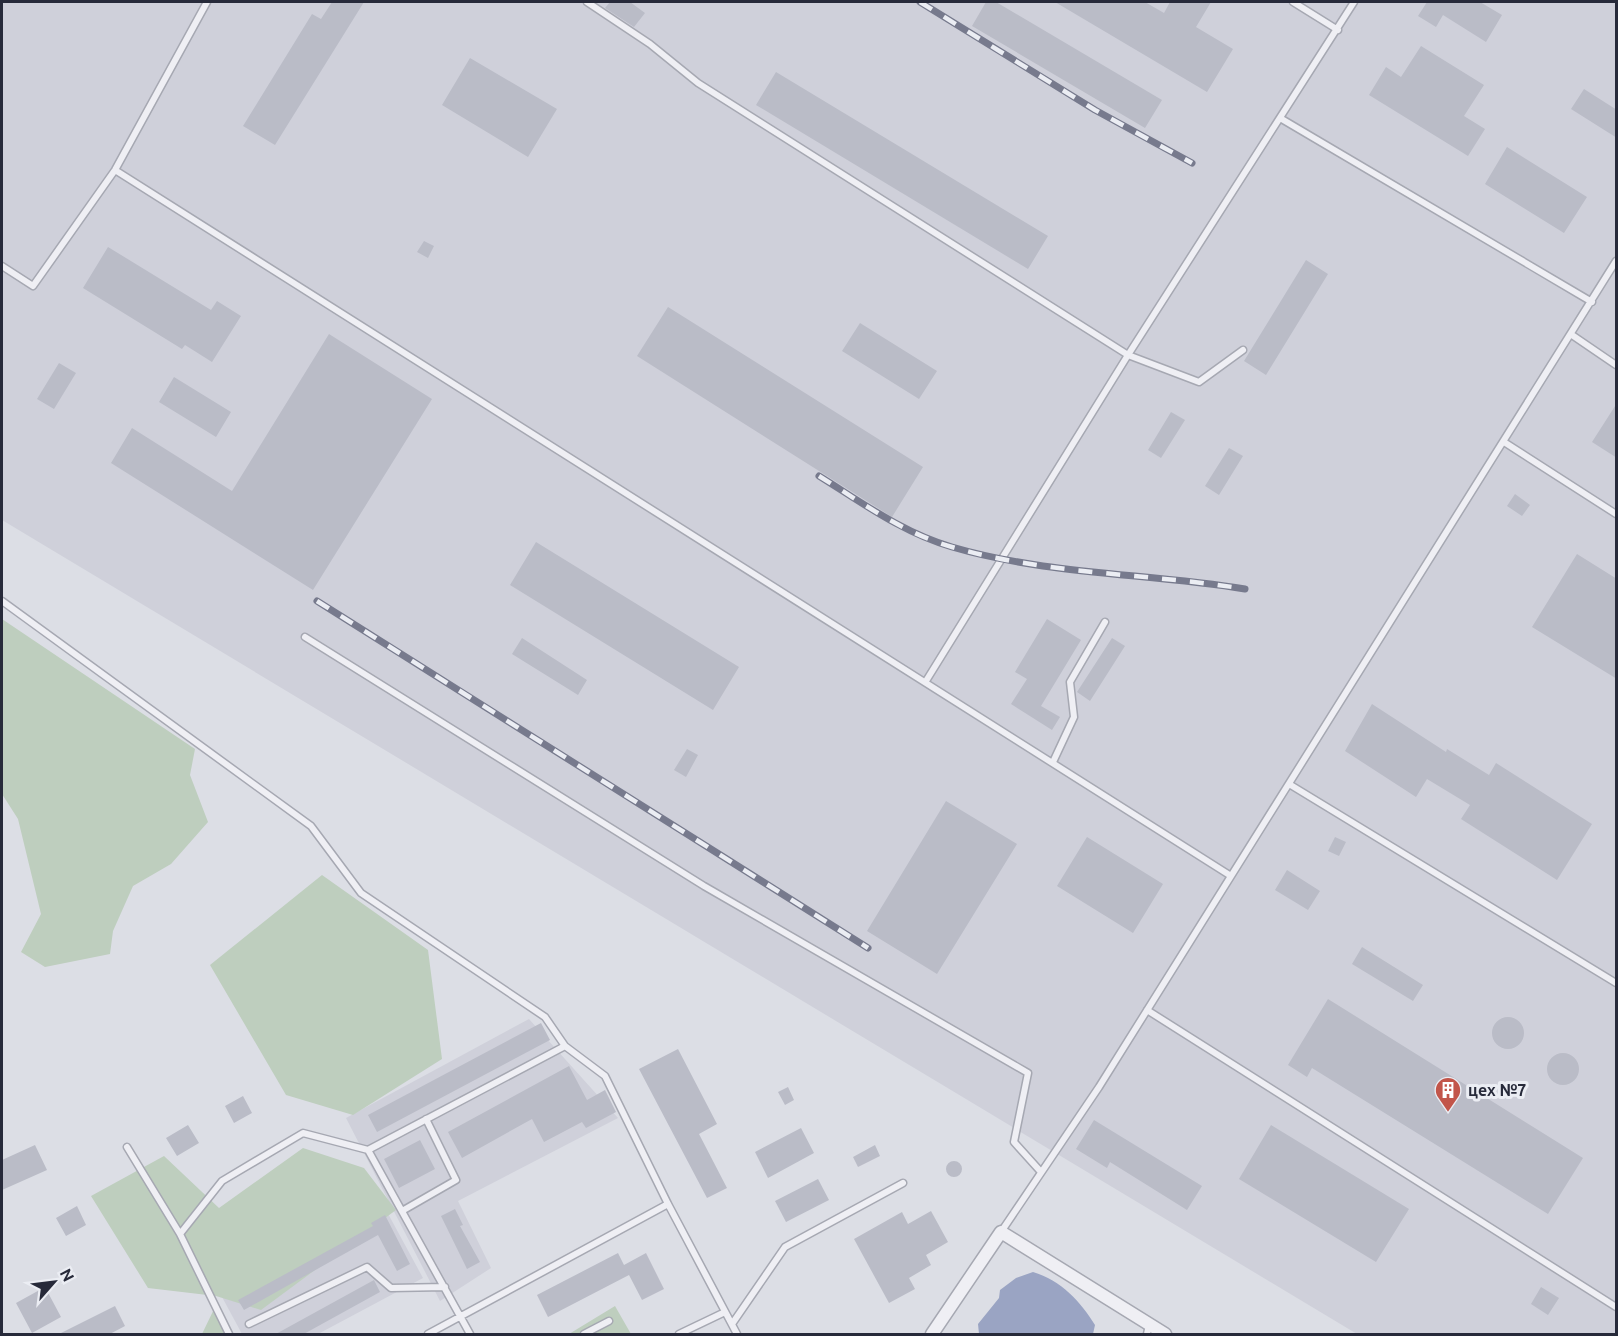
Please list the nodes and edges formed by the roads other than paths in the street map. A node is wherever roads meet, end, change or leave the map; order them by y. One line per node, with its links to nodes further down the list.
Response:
1 (207, 2): 7 (lane)
2 (587, 2): 13 (lane)
3 (1293, 2): 5 (lane)
4 (1354, 2): 5 (lane)
5 (1338, 30): 6 (lane)
6 (1280, 118): 10 (lane); 13 (lane)
7 (115, 170): 9 (lane); 20 (lane)
8 (1617, 261): 10 (lane)
9 (2, 266)
10 (1592, 302): 11 (lane)
11 (1572, 335): 14 (lane); 15 (lane)
12 (1243, 350): 13 (lane)
13 (1128, 355): 20 (lane)
14 (1617, 365)
15 (1504, 442): 16 (lane); 22 (lane)
16 (1617, 514)
17 (2, 601): 26 (lane)
18 (1106, 622): 21 (lane)
19 (305, 637): 30 (lane)
20 (926, 681): 21 (lane)
21 (1053, 762): 23 (lane)
22 (1289, 784): 23 (lane); 24 (lane)
23 (1231, 876): 25 (lane)
24 (1617, 983)
25 (1147, 1010): 30 (lane); 37 (lane)
26 (565, 1046): 27 (lane); 32 (lane)
27 (426, 1119): 29 (lane); 33 (lane)
28 (127, 1147): 35 (lane)
29 (368, 1150): 33 (lane); 35 (lane)
30 (1041, 1173): 34 (lane)
31 (903, 1183): 42 (lane)
32 (668, 1204): 38 (lane); 39 (lane)
33 (402, 1211): 36 (lane)
34 (1001, 1232): 43 (street); 50 (street)
35 (180, 1234): 44 (lane)
36 (445, 1287): 39 (lane); 41 (lane)
37 (1617, 1307)
38 (725, 1312): 42 (lane); 48 (lane)
39 (461, 1316): 45 (lane); 46 (lane)
40 (609, 1321): 47 (lane)
41 (249, 1324)
42 (732, 1324): 49 (lane)
43 (1148, 1330): 51 (street)
44 (229, 1335)
45 (428, 1335)
46 (470, 1335)
47 (584, 1335)
48 (678, 1335)
49 (737, 1335)
50 (932, 1335)
51 (1165, 1335)

